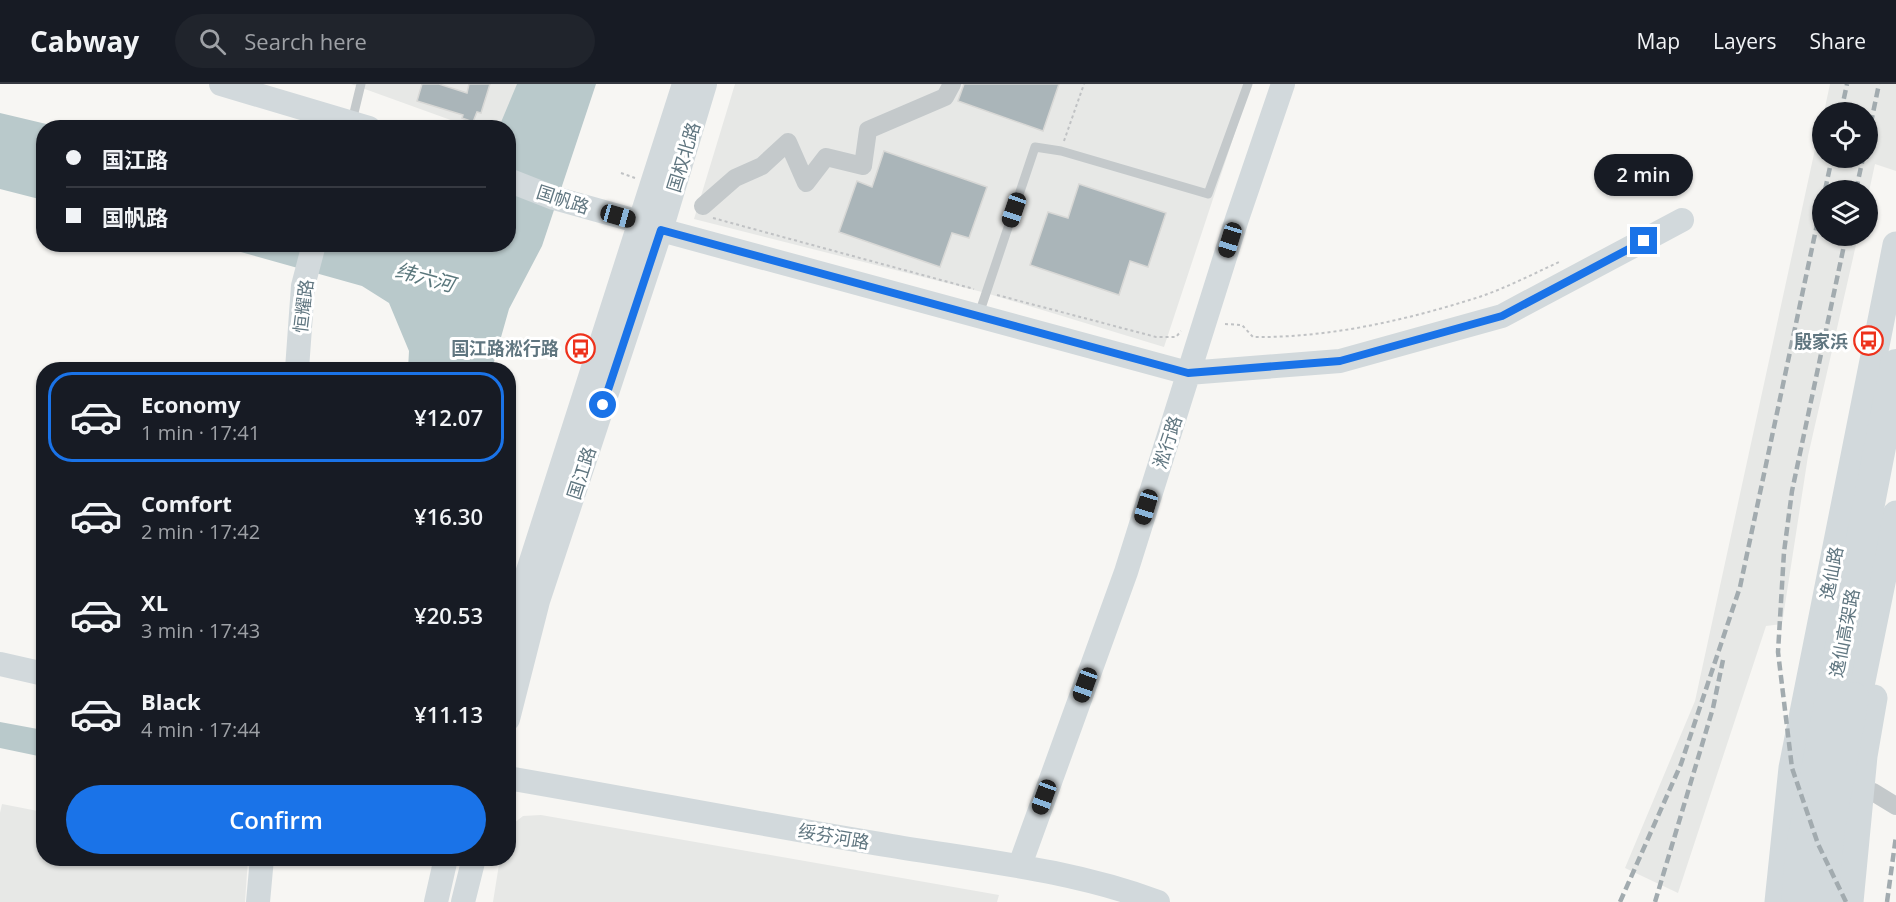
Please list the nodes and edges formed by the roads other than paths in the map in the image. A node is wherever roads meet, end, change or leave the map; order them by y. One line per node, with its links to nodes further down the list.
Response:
1 (221, 84): 8 (street)
2 (361, 84): 9 (lane)
3 (684, 84): 13 (street, 国权北路)
4 (705, 84): 13 (street, 国权北路)
5 (952, 84): 11 (street)
6 (1248, 84): 16 (lane)
7 (1283, 84): 19 (street, 淞行路)
8 (340, 120)
9 (357, 120)
10 (516, 183): 13 (street, 国帆路)
11 (703, 206)
12 (1682, 220): 19 (street, 国帆路)
13 (650, 226): 16 (street, 国帆路); 23 (street, 国江路); 26 (street, 国江路)
14 (1896, 245): 40 (main road, 逸仙路)
15 (312, 252): 17 (street, 恒耀路)
16 (979, 316): 19 (street, 国帆路)
17 (298, 362)
18 (1896, 365): 41 (highway, 逸仙高架路)
19 (1188, 373): 32 (street, 淞行路)
20 (1896, 463): 31 (highway, 逸仙高架路)
21 (1896, 514): 27 (main road)
22 (1896, 579): 27 (main road)
23 (516, 610)
24 (0, 664): 25 (street)
25 (36, 672)
26 (516, 688)
27 (1854, 763): 29 (street); 31 (main road); 42 (main road)
28 (516, 779): 32 (street, 绥芬河路)
29 (1873, 792): 30 (street); 31 (street)
30 (1896, 806)
31 (1844, 819): 42 (highway, 逸仙高架路); 43 (highway); 44 (main road)
32 (1020, 865): 39 (street, 绥芬河路)
33 (261, 866): 38 (street)
34 (444, 866): 36 (street)
35 (472, 866): 37 (street)
36 (437, 896): 37 (street)
37 (464, 899)
38 (258, 902)
39 (1158, 902)
40 (1778, 902)
41 (1797, 902)
42 (1824, 902)
43 (1838, 902)
44 (1850, 902)

